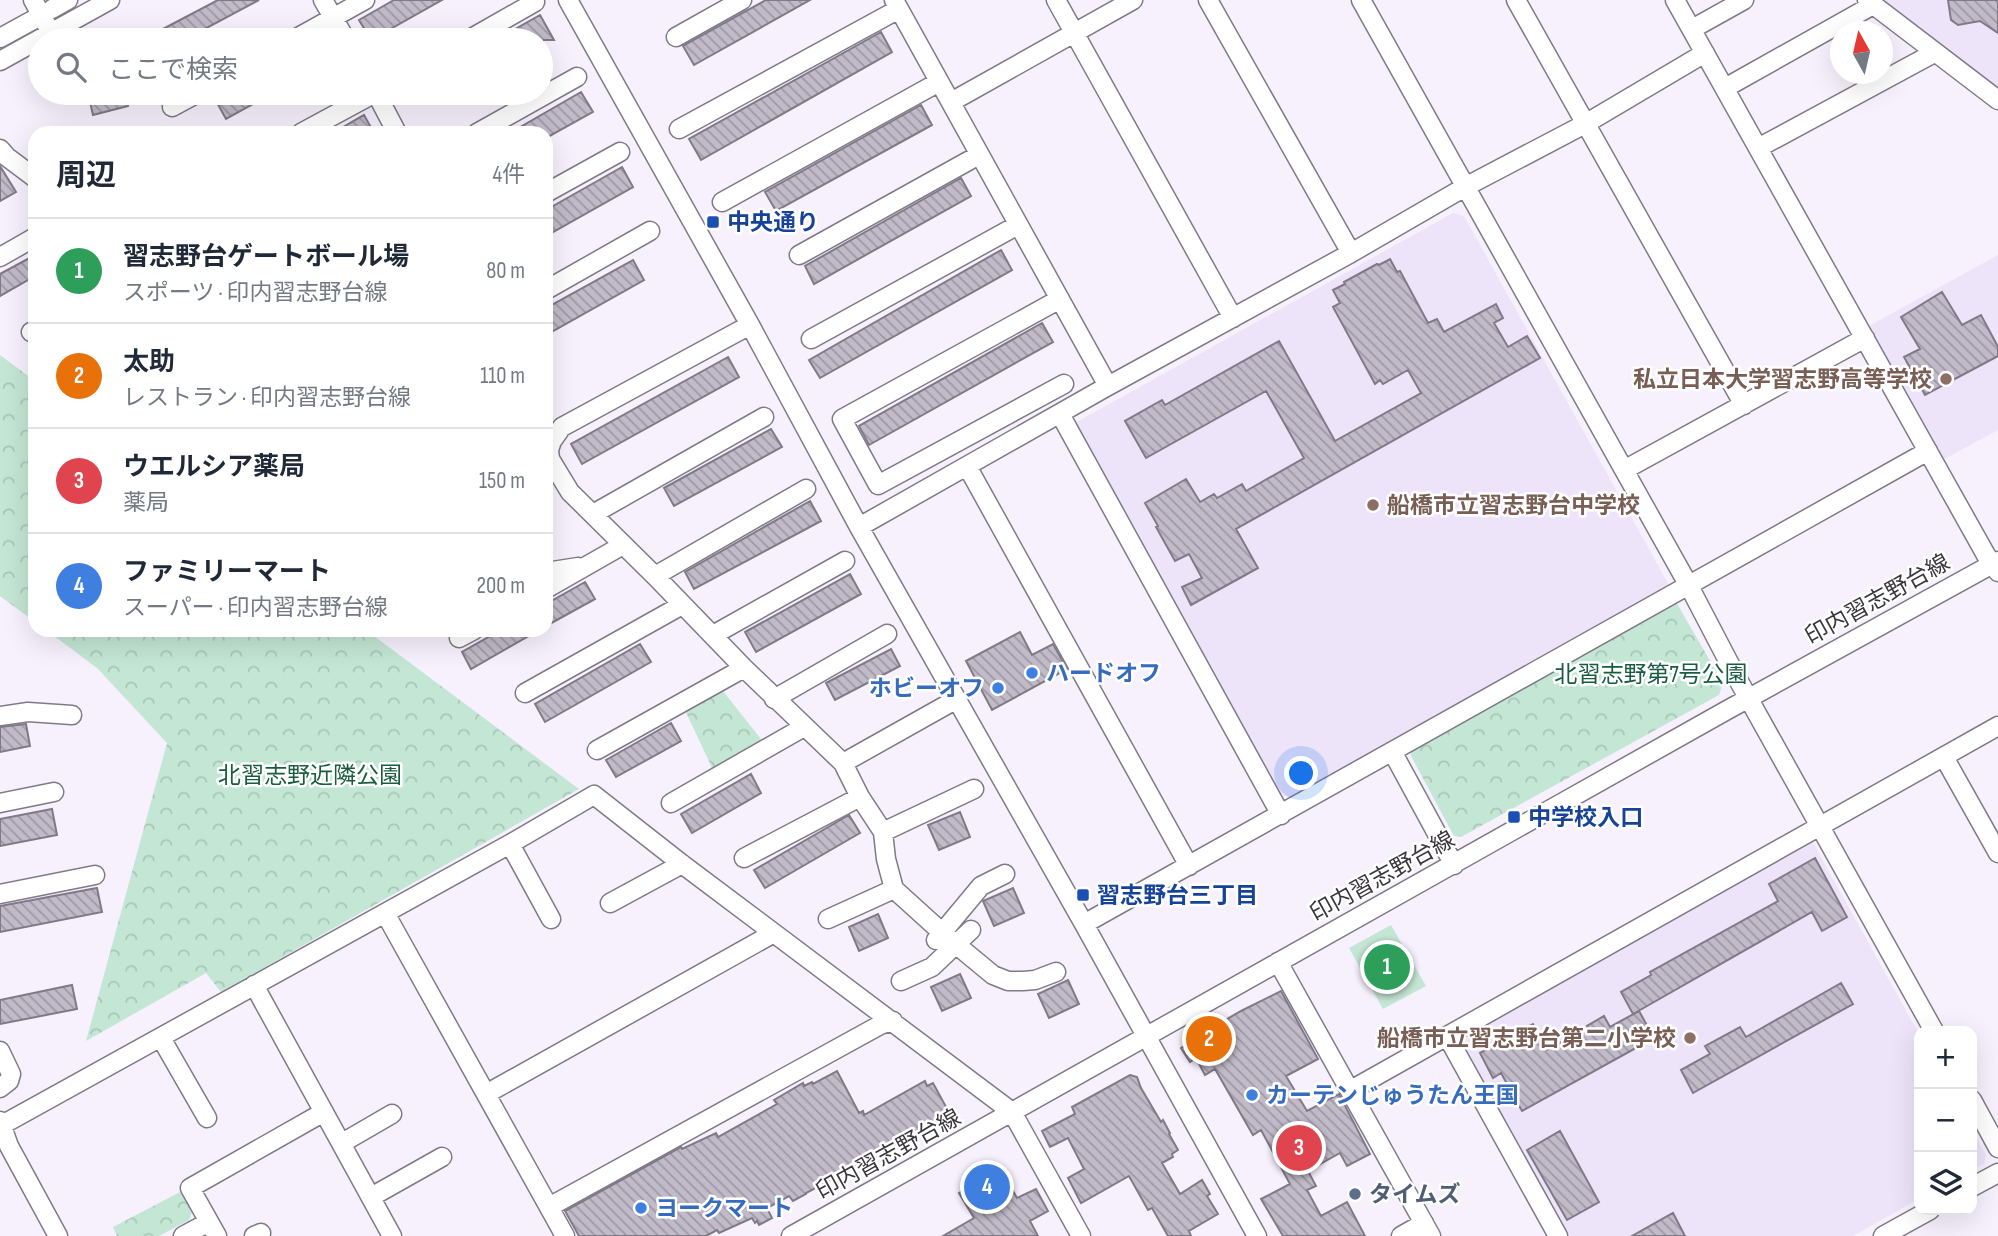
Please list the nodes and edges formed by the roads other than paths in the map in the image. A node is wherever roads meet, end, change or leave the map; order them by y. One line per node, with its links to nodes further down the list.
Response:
1 (33, 0): 19 (street)
2 (110, 0): 20 (street)
3 (323, 0): 17 (street)
4 (365, 0): 17 (street)
5 (568, 0): 65 (street)
6 (742, 0): 26 (street)
7 (1056, 0): 25 (street)
8 (1133, 0): 25 (street)
9 (1208, 0): 59 (street)
10 (1361, 0): 53 (street)
11 (1516, 0): 43 (street)
12 (1675, 0): 24 (street)
13 (1744, 0): 24 (street)
14 (536, 2): 23 (street)
15 (1870, 2): 30 (street); 34 (street)
16 (897, 4): 33 (street); 47 (street)
17 (333, 18): 21 (street); 22 (street)
18 (33, 20): 27 (street)
19 (48, 28)
20 (60, 28)
21 (315, 28)
22 (339, 28)
23 (489, 28)
24 (1692, 29): 29 (street)
25 (1074, 33): 37 (street); 64 (street)
26 (676, 37)
27 (0, 38)
28 (28, 46): 31 (street)
29 (1705, 53): 34 (street); 43 (street)
30 (1934, 53): 36 (street); 49 (street)
31 (0, 61)
32 (577, 76): 35 (street)
33 (939, 82): 37 (street); 55 (street)
34 (1725, 88): 49 (street)
35 (553, 90)
36 (1998, 100)
37 (951, 102): 51 (street)
38 (176, 105): 42 (street)
39 (354, 105): 44 (street)
40 (382, 105): 45 (street)
41 (526, 105): 46 (street)
42 (172, 107)
43 (1585, 124): 53 (street); 70 (street)
44 (314, 126)
45 (393, 126)
46 (489, 126)
47 (679, 129)
48 (0, 149): 52 (street)
49 (1758, 149): 66 (street)
50 (621, 152): 54 (street)
51 (979, 155): 56 (street); 60 (street)
52 (28, 173)
53 (1465, 187): 59 (street); 77 (street)
54 (553, 189)
55 (722, 202)
56 (1018, 225): 63 (street); 67 (street)
57 (650, 231): 62 (street)
58 (28, 241): 61 (street)
59 (1352, 253): 64 (street)
60 (799, 255)
61 (0, 257)
62 (553, 286)
63 (1060, 299): 68 (street); 69 (street)
64 (1233, 318): 69 (street)
65 (750, 325): 73 (street); 80 (street)
66 (1865, 338): 70 (street); 74 (street)
67 (811, 339)
68 (1064, 384)
69 (1108, 386): 71 (street)
70 (1744, 405): 77 (street)
71 (1060, 414): 76 (street); 110 (street)
72 (764, 417): 79 (street)
73 (553, 441)
74 (1928, 451): 84 (street); 88 (street)
75 (553, 464): 79 (street)
76 (967, 466): 80 (street); 118 (street)
77 (1624, 470): 88 (street)
78 (806, 489): 86 (street)
79 (593, 514): 81 (street)
80 (859, 527): 96 (street)
81 (623, 545): 83 (street); 86 (street)
82 (845, 561): 91 (street)
83 (588, 565): 85 (street); 87 (street)
84 (1996, 565): 94 (street, 印内習志野台線)
85 (553, 571)
86 (654, 576): 89 (street)
87 (553, 585)
88 (1689, 586): 94 (street); 102 (street)
89 (682, 605): 91 (street); 93 (street)
90 (887, 634): 95 (street)
91 (713, 635): 92 (street)
92 (744, 668): 95 (street); 101 (street)
93 (525, 693)
94 (1749, 698): 111 (street); 117 (street, 印内習志野台線)
95 (774, 699): 100 (street)
96 (957, 699): 104 (street); 127 (street)
97 (72, 715): 98 (street)
98 (0, 716)
99 (1998, 726): 103 (street)
100 (804, 727): 104 (street); 109 (street)
101 (597, 750)
102 (1393, 753): 110 (street); 117 (street)
103 (1944, 757): 111 (street); 114 (street)
104 (843, 763): 107 (street)
105 (974, 789): 112 (street)
106 (54, 792): 108 (street)
107 (860, 797): 112 (street); 115 (street)
108 (0, 803)
109 (671, 803)
110 (1282, 815): 118 (street)
111 (1821, 827): 136 (street); 137 (street)
112 (883, 832): 121 (street)
113 (510, 844): 116 (street); 124 (street); 125 (street)
114 (1998, 853)
115 (744, 858)
116 (682, 864): 123 (street); 129 (street)
117 (1454, 865): 131 (street, 印内習志野台線)
118 (1189, 866): 127 (street)
119 (1005, 874): 130 (street)
120 (95, 875): 122 (street)
121 (894, 889): 126 (street); 130 (street)
122 (0, 894)
123 (610, 903)
124 (385, 913): 134 (street); 143 (street)
125 (551, 919)
126 (828, 919)
127 (1084, 925): 138 (street)
128 (971, 930): 130 (street)
129 (774, 933): 135 (street); 143 (street)
130 (945, 939): 132 (street); 133 (street)
131 (1278, 962): 138 (street, 印内習志野台線); 142 (street)
132 (1056, 972)
133 (901, 981)
134 (254, 985): 139 (street); 145 (street)
135 (892, 1021): 146 (street); 156 (street)
136 (1931, 1026)
137 (1447, 1036): 142 (street); 169 (street)
138 (1147, 1037): 146 (street, 印内習志野台線); 167 (street)
139 (161, 1038): 148 (street); 149 (street)
140 (0, 1051): 141 (street)
141 (0, 1088)
142 (1351, 1090): 159 (street)
143 (486, 1094): 156 (street)
144 (1977, 1109): 151 (street)
145 (324, 1112): 150 (street); 158 (street)
146 (1012, 1112): 165 (street, 印内習志野台線); 166 (street)
147 (392, 1115): 150 (street)
148 (207, 1118)
149 (1, 1124): 161 (street)
150 (342, 1143): 155 (street)
151 (1998, 1148)
152 (442, 1157): 155 (street)
153 (1998, 1172): 154 (street)
154 (1977, 1184)
155 (371, 1197): 163 (street)
156 (549, 1207): 164 (street)
157 (1921, 1215): 160 (street)
158 (213, 1229): 162 (street)
159 (1428, 1230): 168 (street)
160 (1887, 1235)
161 (58, 1236)
162 (183, 1236)
163 (393, 1236)
164 (565, 1236)
165 (791, 1236)
166 (1080, 1236)
167 (1257, 1236)
168 (1401, 1236)
169 (1558, 1236)

